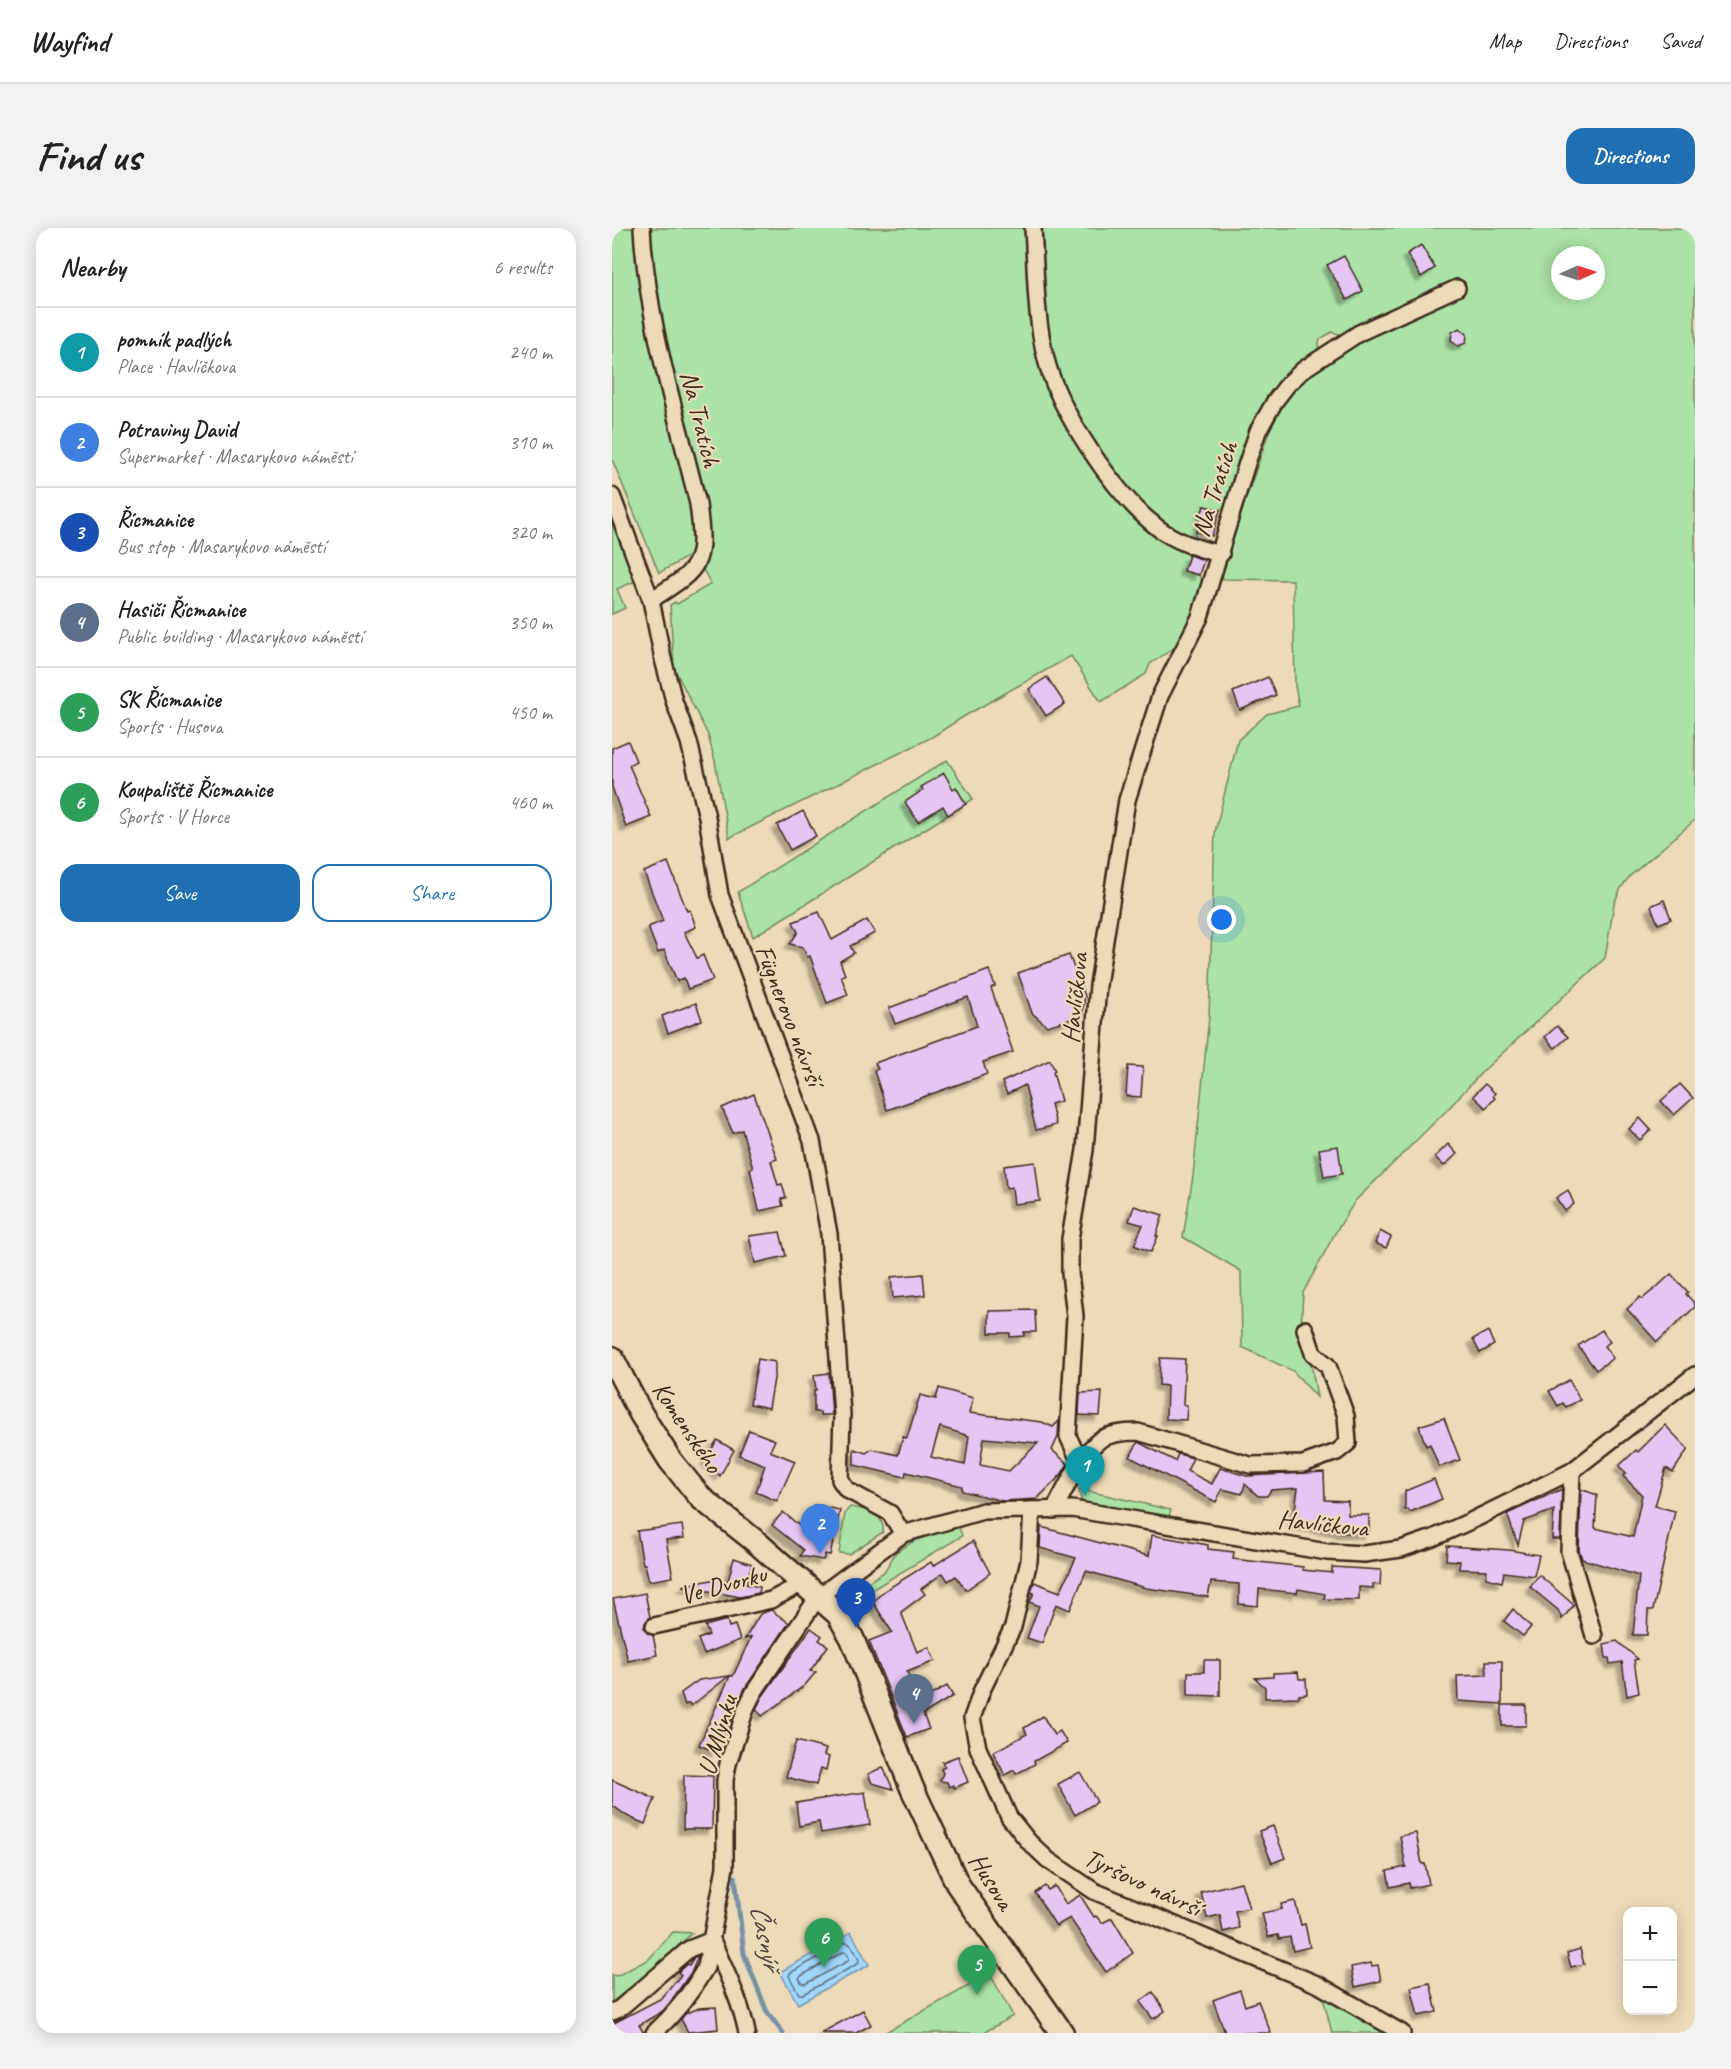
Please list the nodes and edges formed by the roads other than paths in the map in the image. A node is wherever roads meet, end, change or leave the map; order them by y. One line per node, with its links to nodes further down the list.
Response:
1 (642, 228): 6 (street, Na Tratích)
2 (1033, 228): 5 (street, Na Tratích)
3 (1457, 288): 5 (street, Na Tratích)
4 (612, 496): 6 (street, Fügnerovo návrší)
5 (1221, 554): 10 (street, Havlíčkova)
6 (651, 600): 14 (street, Fügnerovo návrší)
7 (1305, 1329): 10 (street, Havlíčkova)
8 (612, 1358): 15 (main road, Komenského)
9 (1695, 1375): 11 (street, Havlíčkova)
10 (1080, 1462): 13 (street, Havlíčkova)
11 (1572, 1472): 13 (street, Havlíčkova); 17 (street)
12 (1032, 1510): 13 (street, Havlíčkova); 14 (street, Havlíčkova); 23 (street, Tyršovo návrší)
13 (1054, 1510)
14 (903, 1534): 15 (street)
15 (810, 1590): 16 (street, Ve Dvorku); 18 (street, U Mlýnku); 22 (main road, Husova)
16 (654, 1626)
17 (1594, 1636)
18 (712, 1940): 19 (street); 20 (street, U Mlýnku); 21 (street)
19 (612, 2012)
20 (654, 2033)
21 (747, 2033)
22 (1062, 2033)
23 (1402, 2033)

